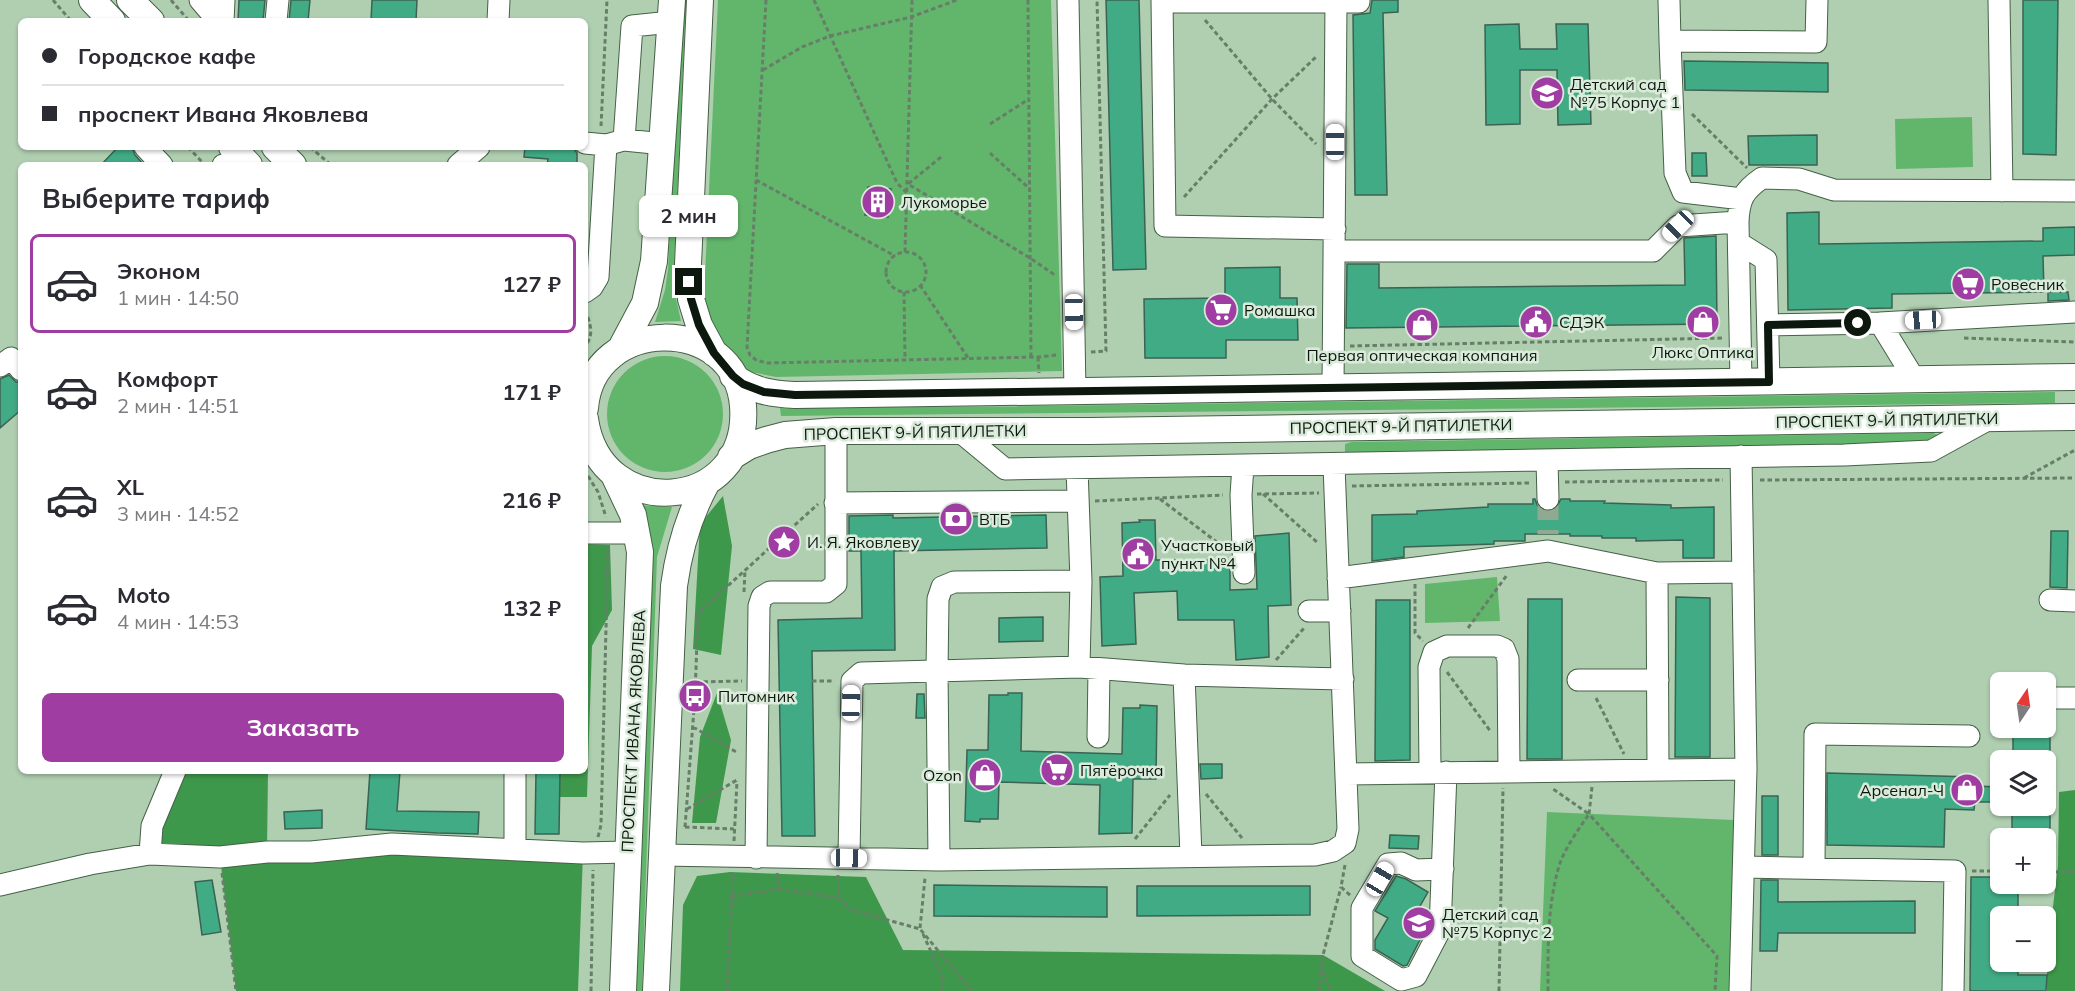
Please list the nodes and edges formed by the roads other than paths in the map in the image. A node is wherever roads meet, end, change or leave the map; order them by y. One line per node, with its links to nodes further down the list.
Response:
1 (130, 0): 15 (main road)
2 (200, 0): 16 (street)
3 (224, 0): 17 (street)
4 (278, 0): 18 (street)
5 (499, 0): 19 (street)
6 (700, 0): 40 (main road)
7 (1068, 0): 50 (street)
8 (1359, 0): 13 (street)
9 (1670, 0): 20 (street)
10 (1816, 0): 20 (street)
11 (1999, 0): 29 (street)
12 (1162, 1): 13 (street); 32 (street)
13 (1336, 2): 32 (street)
14 (672, 11): 21 (street); 22 (main road)
15 (148, 18)
16 (215, 18)
17 (224, 18)
18 (276, 18)
19 (498, 18)
20 (1670, 41): 31 (street)
21 (605, 143): 22 (street); 35 (street)
22 (664, 144): 39 (main road)
23 (147, 150): 26 (street)
24 (278, 150): 27 (main road)
25 (476, 150): 28 (street)
26 (159, 162)
27 (291, 162)
28 (462, 162)
29 (2002, 191): 30 (street); 31 (street)
30 (2075, 191)
31 (1742, 199): 33 (street)
32 (1335, 229): 34 (street)
33 (1738, 233): 34 (street); 38 (street); 47 (street)
34 (1335, 250): 49 (street)
35 (588, 290)
36 (2075, 312): 37 (street)
37 (1880, 322): 38 (street); 46 (street)
38 (1768, 325): 48 (street)
39 (621, 348): 40 (main road); 43 (main road)
40 (714, 353): 44 (main road)
41 (0, 366): 42 (street)
42 (18, 366)
43 (591, 373): 51 (main road)
44 (733, 376): 50 (main road); 58 (main road)
45 (2075, 377): 46 (main road)
46 (1915, 380): 48 (main road)
47 (1741, 382): 48 (main road); 49 (main road)
48 (1769, 382)
49 (1333, 388): 50 (main road)
50 (1075, 391)
51 (588, 394)
52 (2075, 417): 53 (main road, ПРОСПЕКТ 9-Й ПЯТИЛЕТКИ)
53 (1991, 418): 55 (main road, ПРОСПЕКТ 9-Й ПЯТИЛЕТКИ); 56 (street)
54 (836, 431): 55 (main road, ПРОСПЕКТ 9-Й ПЯТИЛЕТКИ); 58 (main road, ПРОСПЕКТ 9-Й ПЯТИЛЕТКИ); 67 (street)
55 (959, 431): 62 (street)
56 (1741, 456): 59 (street); 72 (street)
57 (589, 457): 63 (main road)
58 (731, 457): 64 (main road)
59 (1547, 460): 60 (street); 65 (street)
60 (1334, 465): 61 (street); 71 (street)
61 (1243, 466): 62 (street); 70 (street)
62 (1077, 468): 66 (street)
63 (614, 476): 64 (main road); 69 (main road, ПРОСПЕКТ ИВАНА ЯКОВЛЕВА)
64 (706, 484): 99 (main road, ПРОСПЕКТ ИВАНА ЯКОВЛЕВА)
65 (1548, 491)
66 (1078, 501): 67 (street); 74 (street)
67 (835, 503): 101 (street)
68 (588, 533): 69 (street)
69 (638, 533): 97 (main road, ПРОСПЕКТ ИВАНА ЯКОВЛЕВА)
70 (1244, 567)
71 (1338, 569): 73 (street); 78 (street)
72 (1743, 572): 73 (street); 90 (street)
73 (1657, 573): 84 (street)
74 (1081, 581): 79 (street); 80 (street)
75 (2050, 600): 76 (street)
76 (2075, 601)
77 (1313, 611): 78 (street)
78 (1340, 611): 82 (street)
79 (1089, 668): 80 (street); 81 (street); 88 (street)
80 (937, 671): 102 (street); 103 (street)
81 (1184, 675): 82 (street); 100 (street)
82 (1343, 679): 95 (street)
83 (1583, 680): 84 (street)
84 (1658, 680): 91 (street)
85 (2056, 698): 86 (street)
86 (2075, 698)
87 (1969, 736): 105 (street)
88 (1098, 737)
89 (1512, 768): 91 (street); 92 (street); 92 (street)
90 (1746, 769): 91 (street); 104 (street)
91 (1658, 770)
92 (1438, 772): 95 (street); 106 (street)
93 (174, 774): 98 (street)
94 (515, 774): 96 (street)
95 (1346, 774): 100 (street)
96 (515, 849): 97 (street); 98 (street)
97 (628, 852): 108 (main road, ПРОСПЕКТ ИВАНА ЯКОВЛЕВА)
98 (150, 854): 107 (street)
99 (661, 855): 101 (street); 109 (main road, ПРОСПЕКТ ИВАНА ЯКОВЛЕВА)
100 (1191, 856): 103 (street)
101 (765, 857): 102 (street)
102 (843, 858): 103 (street)
103 (932, 860)
104 (1744, 867): 105 (street); 110 (street)
105 (1814, 868): 111 (street)
106 (1443, 869): 106 (street)
107 (0, 885)
108 (622, 991)
109 (656, 991)
110 (1740, 991)
111 (1953, 991)

